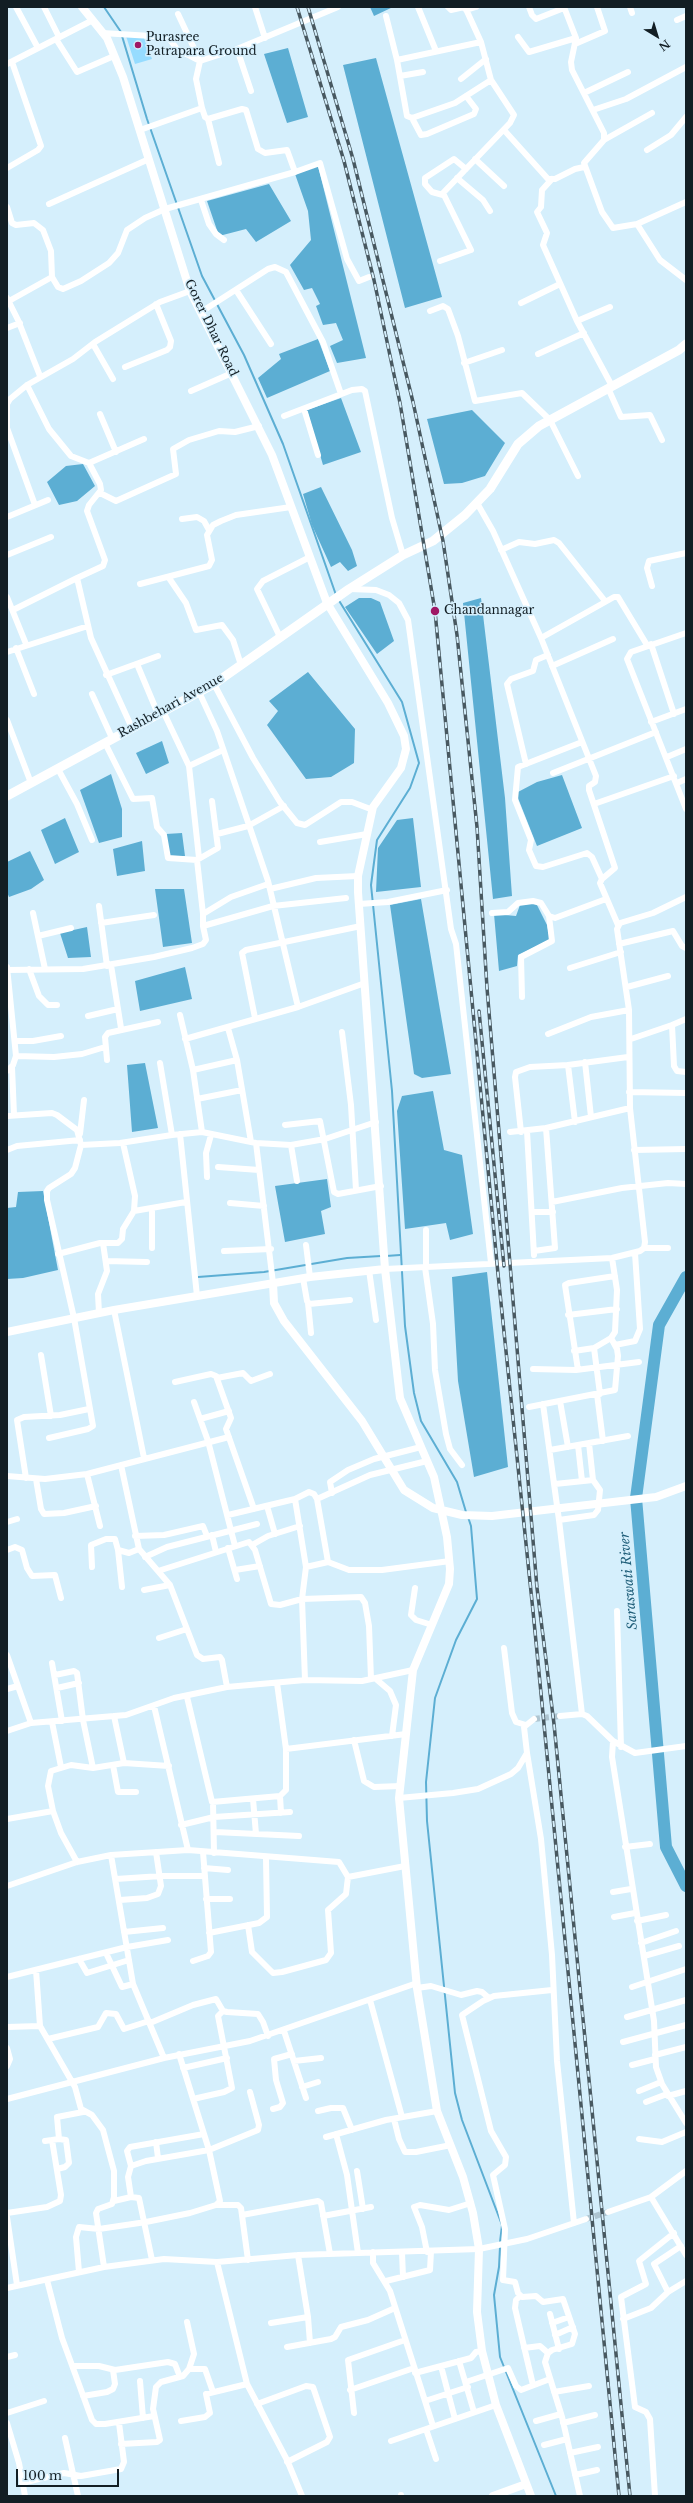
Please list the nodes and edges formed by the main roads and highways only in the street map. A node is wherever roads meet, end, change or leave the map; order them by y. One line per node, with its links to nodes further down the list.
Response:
1 (686, 344): 2 (main road, Rashbehari Avenue)
2 (7, 796)

